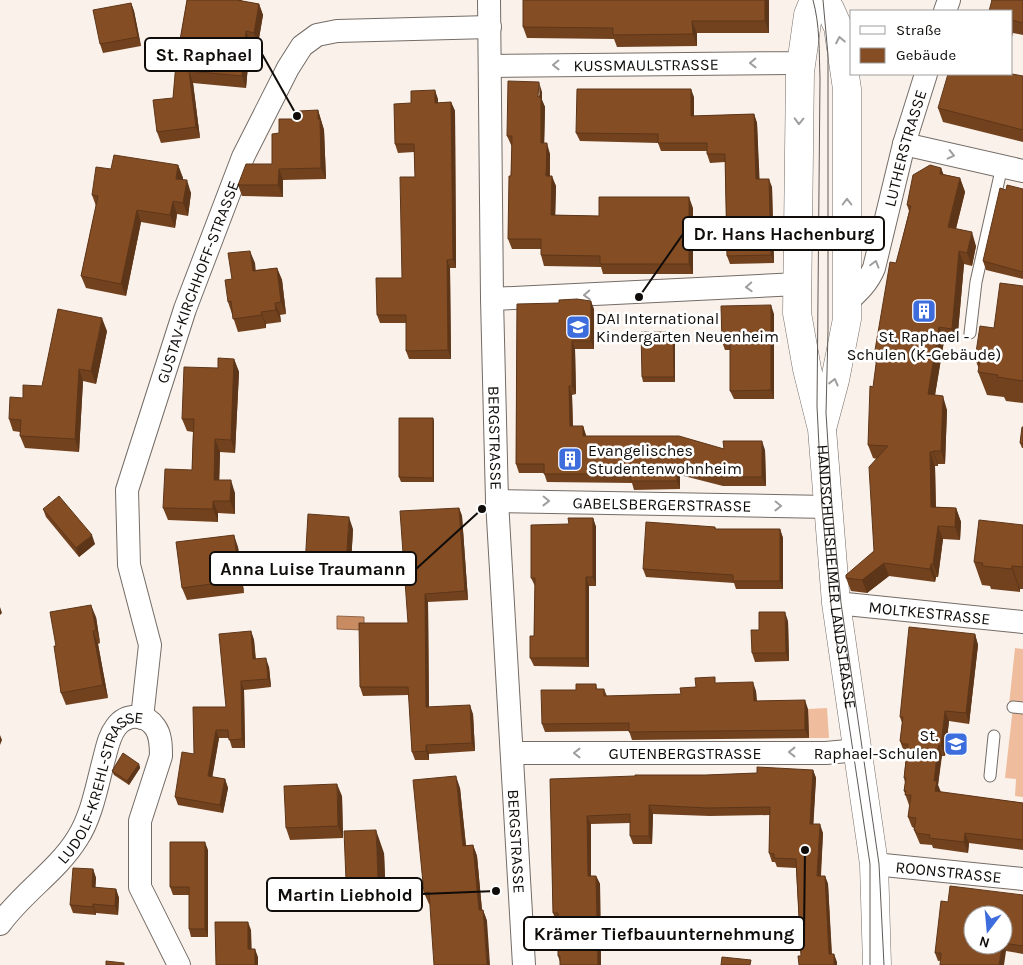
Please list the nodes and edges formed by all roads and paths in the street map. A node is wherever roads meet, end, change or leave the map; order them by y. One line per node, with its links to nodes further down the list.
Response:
1 (489, 0): 4 (street, BERGSTRASSE)
2 (814, 0): 5 (main road, HANDSCHUHSHEIMER LANDSTRASSE)
3 (821, 0): 12 (main road, HANDSCHUHSHEIMER LANDSTRASSE, one-way to 3)
4 (490, 27): 6 (street, BERGSTRASSE); 19 (street, GUSTAV-KIRCHHOFF-STRASSE)
5 (802, 60): 6 (street, KUSSMAULSTRASSE, one-way to 6); 10 (main road, HANDSCHUHSHEIMER LANDSTRASSE, one-way to 10)
6 (490, 66): 11 (street, BERGSTRASSE)
7 (926, 75): 8 (street, LUTHERSTRASSE)
8 (904, 144): 9 (street, one-way to 9); 12 (street, LUTHERSTRASSE, one-way to 8)
9 (1012, 169): 13 (lane)
10 (798, 284): 11 (street, one-way to 11); 14 (main road, HANDSCHUHSHEIMER LANDSTRASSE)
11 (492, 299): 15 (street, BERGSTRASSE)
12 (846, 303): 14 (main road, HANDSCHUHSHEIMER LANDSTRASSE, one-way to 12)
13 (970, 333)
14 (822, 429): 16 (main road, HANDSCHUHSHEIMER LANDSTRASSE)
15 (497, 500): 16 (street, GABELSBERGERSTRASSE, one-way to 16); 22 (street, BERGSTRASSE)
16 (828, 507): 17 (main road, HANDSCHUHSHEIMER LANDSTRASSE)
17 (836, 603): 18 (street, MOLTKESTRASSE); 21 (main road, HANDSCHUHSHEIMER LANDSTRASSE)
18 (1023, 622)
19 (142, 718): 26 (street, LUDOLF-KREHL-STRASSE); 27 (street, LUDOLF-KREHL-STRASSE)
20 (994, 736): 23 (lane)
21 (858, 750): 22 (street, GUTENBERGSTRASSE, one-way to 22); 24 (main road, HANDSCHUHSHEIMER LANDSTRASSE)
22 (513, 753): 28 (street, BERGSTRASSE)
23 (990, 776)
24 (874, 864): 25 (street, ROONSTRASSE); 29 (main road, HANDSCHUHSHEIMER LANDSTRASSE)
25 (1023, 880)
26 (0, 924)
27 (179, 965)
28 (524, 965)
29 (877, 965)

